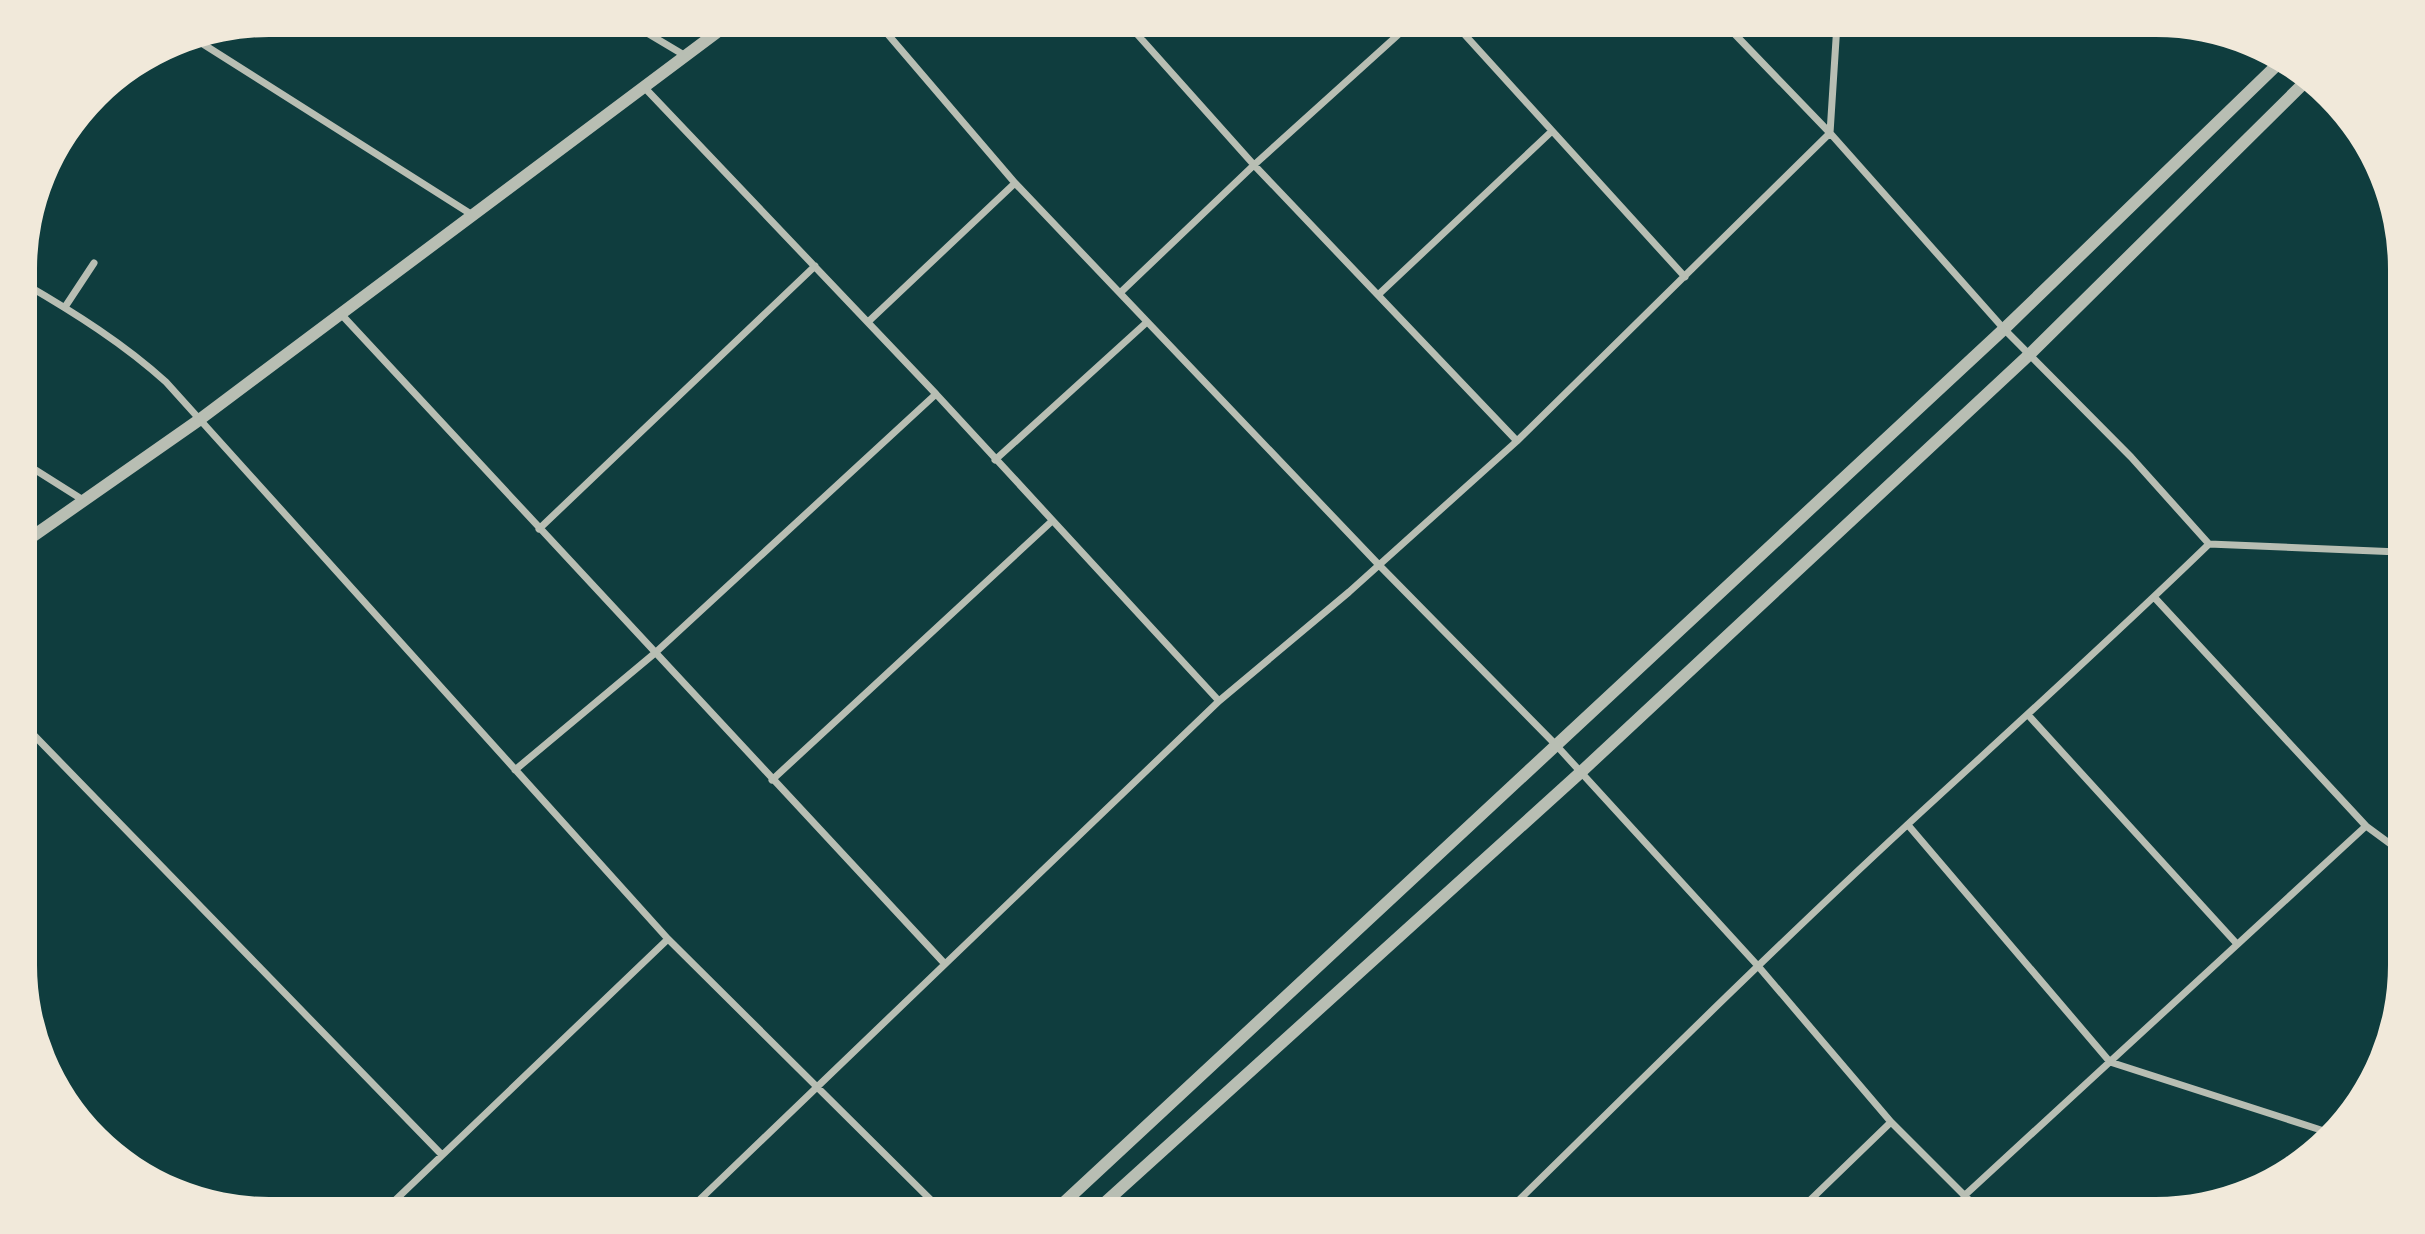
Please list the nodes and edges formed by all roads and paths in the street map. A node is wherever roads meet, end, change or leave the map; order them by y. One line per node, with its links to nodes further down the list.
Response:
1 (654, 37): 10 (street)
2 (710, 37): 10 (street)
3 (890, 37): 17 (street)
4 (1140, 37): 16 (street)
5 (1396, 37): 16 (street)
6 (1467, 37): 14 (street)
7 (1738, 37): 15 (street)
8 (1836, 37): 15 (street)
9 (206, 46): 18 (street)
10 (684, 55): 12 (street)
11 (2273, 69): 29 (street)
12 (643, 85): 18 (street); 20 (street)
13 (2300, 88): 30 (street)
14 (1552, 131): 21 (street); 24 (street)
15 (1830, 133): 21 (street); 29 (street)
16 (1254, 165): 23 (street); 24 (street)
17 (1015, 183): 23 (street); 27 (street)
18 (474, 216): 26 (street)
19 (94, 263): 25 (street)
20 (815, 266): 27 (street); 38 (street)
21 (1685, 276): 33 (street)
22 (37, 291): 25 (street)
23 (1121, 292): 28 (street)
24 (1378, 295): 33 (street)
25 (65, 307): 32 (street)
26 (340, 313): 32 (street); 38 (street)
27 (868, 323): 31 (street)
28 (1147, 323): 34 (street); 42 (street)
29 (2004, 329): 30 (street); 48 (street)
30 (2030, 354): 40 (street); 50 (street)
31 (936, 394): 34 (street); 44 (street)
32 (199, 420): 36 (street); 49 (street)
33 (1517, 441): 42 (street)
34 (995, 460): 37 (street)
35 (37, 471): 36 (street)
36 (83, 500): 39 (street)
37 (1052, 521): 45 (street); 51 (street)
38 (539, 529): 44 (street)
39 (37, 533)
40 (2209, 544): 41 (street); 43 (street)
41 (2388, 552)
42 (1379, 565): 45 (street); 48 (street)
43 (2154, 597): 46 (street); 53 (street)
44 (655, 653): 49 (street); 51 (street)
45 (1219, 701): 57 (street)
46 (2029, 716): 52 (street); 56 (street)
47 (37, 738): 63 (street)
48 (1556, 745): 50 (street); 68 (street)
49 (515, 771): 55 (street)
50 (1581, 772): 58 (street); 69 (street)
51 (772, 780): 57 (street)
52 (1908, 825): 58 (street); 59 (street)
53 (2366, 826): 54 (street); 56 (street)
54 (2388, 842)
55 (668, 939): 60 (street); 63 (street)
56 (2237, 944): 59 (street)
57 (945, 964): 60 (street)
58 (1758, 966): 61 (street); 70 (street)
59 (2110, 1062): 62 (street); 64 (street)
60 (817, 1088): 66 (street); 67 (street)
61 (1891, 1122): 64 (street); 71 (street)
62 (2319, 1130)
63 (442, 1155): 65 (street)
64 (1964, 1196)
65 (398, 1197)
66 (703, 1197)
67 (928, 1197)
68 (1070, 1197)
69 (1111, 1197)
70 (1522, 1197)
71 (1813, 1197)

